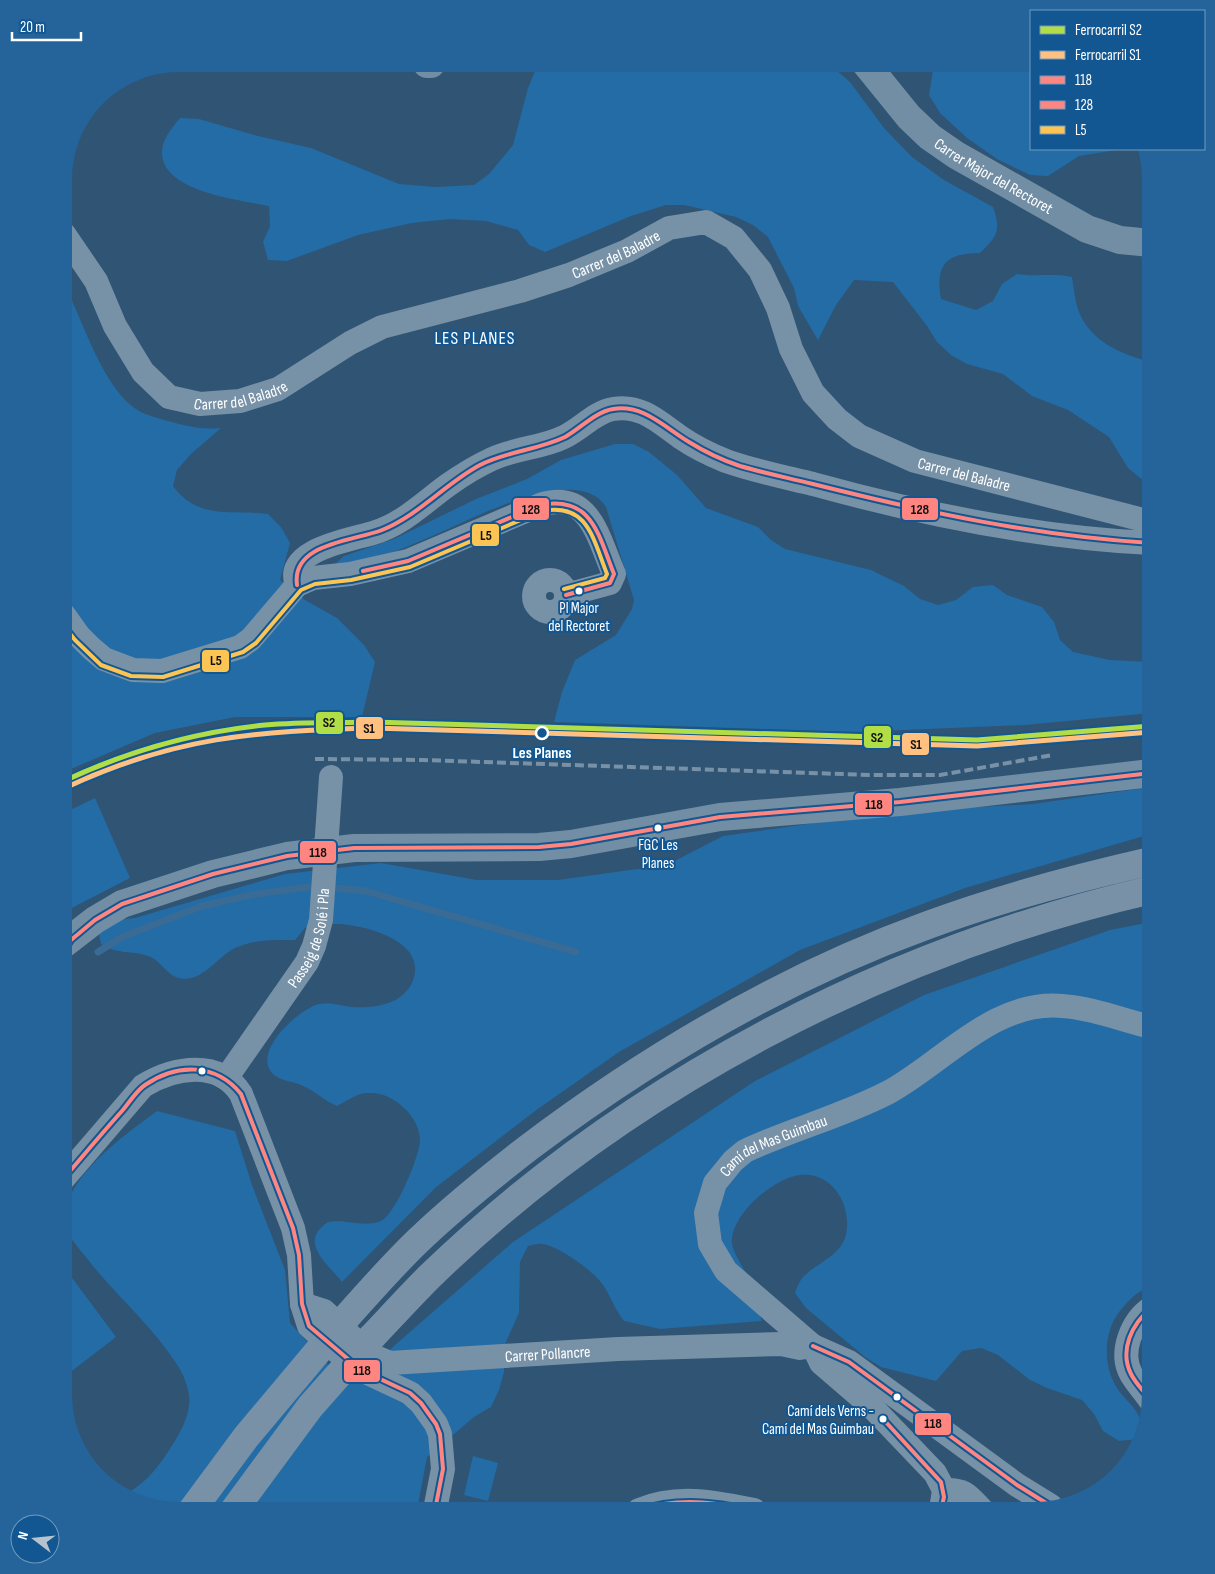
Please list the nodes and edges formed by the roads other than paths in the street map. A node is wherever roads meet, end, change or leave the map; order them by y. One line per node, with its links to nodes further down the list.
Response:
1 (873, 73): 2 (main road, Carrer Major del Rectoret)
2 (1142, 242)
3 (73, 244): 4 (street, Carrer del Baladre)
4 (1142, 520)
5 (1142, 543): 6 (street)
6 (297, 585): 7 (street); 8 (street)
7 (566, 595)
8 (73, 627)
9 (1142, 774): 13 (main road)
10 (331, 777): 15 (street, Passeig de Solé i Pla, bridge)
11 (1142, 863): 23 (highway, bridge)
12 (1142, 893): 24 (highway, bridge)
13 (73, 939)
14 (1142, 1025): 19 (street, Camí del Mas Guimbau)
15 (227, 1077): 16 (street); 17 (street)
16 (73, 1168)
17 (302, 1304): 19 (street, Carrer Pollancre); 25 (street)
18 (1142, 1318): 20 (street)
19 (813, 1346): 21 (street); 22 (street, Camí del Mas Guimbau)
20 (1142, 1389)
21 (942, 1500): 28 (street)
22 (1044, 1501)
23 (198, 1502)
24 (240, 1502)
25 (437, 1502)
26 (665, 1502): 27 (street)
27 (715, 1502)
28 (974, 1502)

